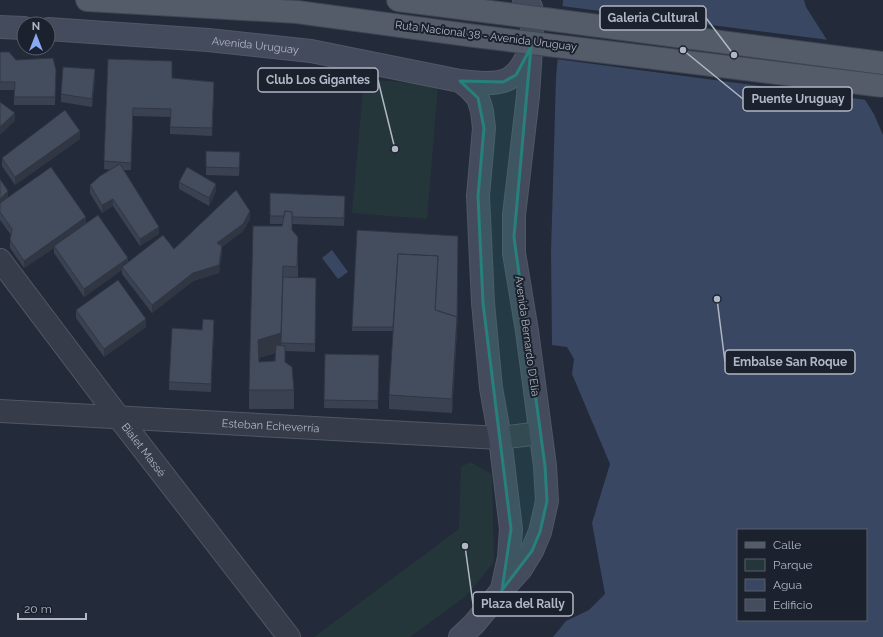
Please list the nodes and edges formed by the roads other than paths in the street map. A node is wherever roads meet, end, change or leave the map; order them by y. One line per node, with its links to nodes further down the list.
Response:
1 (87, 0): 10 (main road, Ruta Nacional 38 - Avenida Uruguay, bridge)
2 (398, 0): 8 (main road, bridge)
3 (527, 4): 7 (main road, Avenida Bernardo D'Elía)
4 (0, 27): 5 (main road)
5 (16, 28)
6 (56, 30): 9 (main road, Avenida Uruguay)
7 (531, 47): 9 (main road, Avenida Uruguay); 14 (main road, Avenida Bernardo D'Elía)
8 (883, 63)
9 (460, 80): 15 (main road)
10 (883, 86)
11 (0, 260): 13 (street, Bialet Massé)
12 (0, 412): 13 (street, Esteban Echeverría)
13 (120, 419): 15 (street, Esteban Echeverría); 17 (street, Bialet Massé)
14 (540, 433): 15 (street, Esteban Echeverría); 16 (main road, Avenida Bernardo D'Elía)
15 (500, 438): 16 (main road)
16 (502, 590): 18 (main road, Avenida Bernardo D'Elía)
17 (289, 637)
18 (460, 637)

